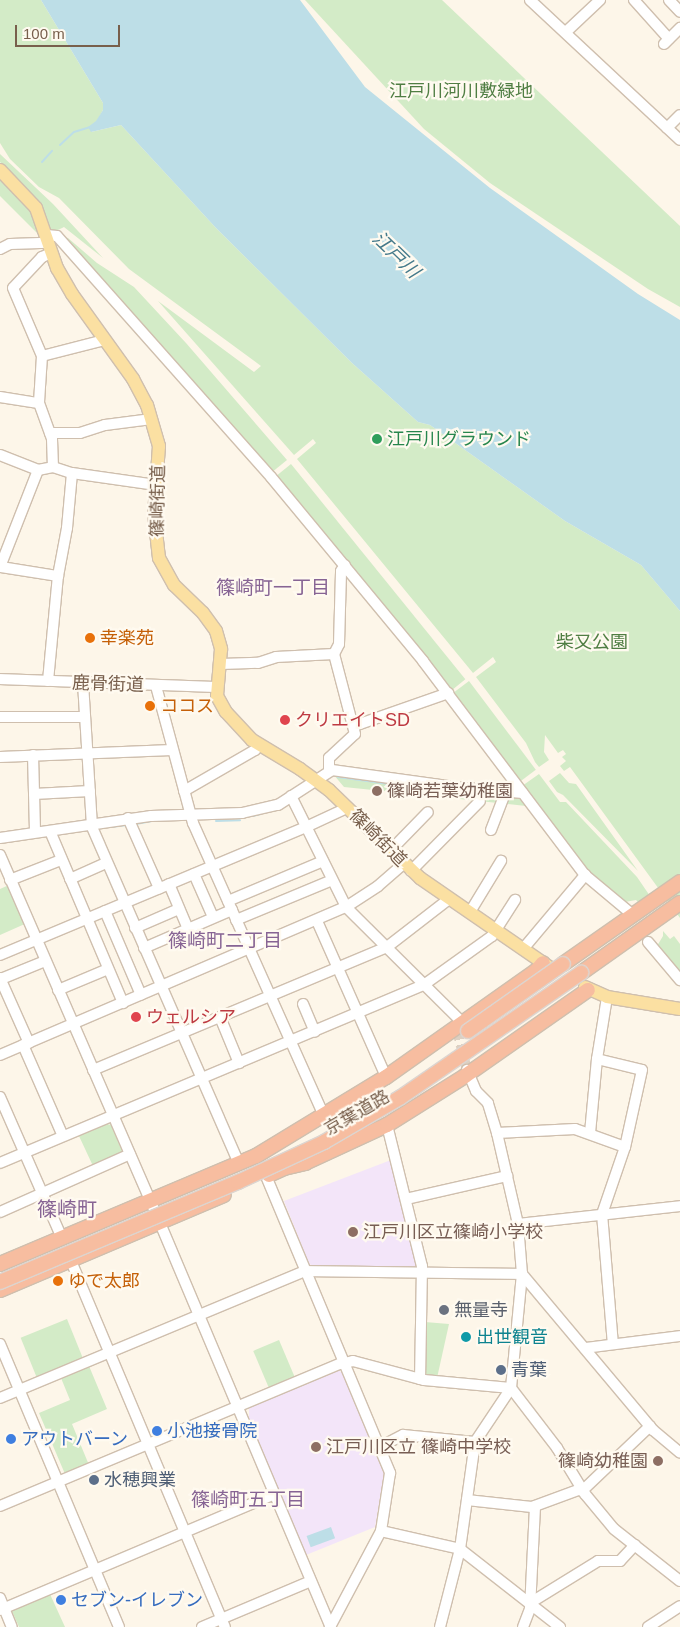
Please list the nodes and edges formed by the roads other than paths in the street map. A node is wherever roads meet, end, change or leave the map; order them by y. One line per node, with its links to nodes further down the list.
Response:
1 (530, 0): 9 (street)
2 (600, 0): 7 (street)
3 (634, 0): 6 (street)
4 (669, 0): 5 (street)
5 (680, 12)
6 (680, 28)
7 (568, 30)
8 (680, 116): 9 (street)
9 (667, 128): 10 (street)
10 (680, 140)
11 (0, 170): 13 (main road, 篠崎街道)
12 (0, 174): 13 (street)
13 (16, 184): 14 (main road, 篠崎街道)
14 (49, 244): 15 (street); 16 (main road, 篠崎街道); 17 (street); 27 (street)
15 (0, 248)
16 (105, 340): 17 (street); 20 (main road, 篠崎街道)
17 (42, 356): 19 (street)
18 (0, 397): 19 (street)
19 (39, 403): 21 (street)
20 (152, 420): 21 (street); 26 (main road, 篠崎街道)
21 (50, 433): 23 (street)
22 (0, 455): 24 (street)
23 (54, 467): 24 (street); 25 (street)
24 (38, 470): 28 (street)
25 (72, 473): 26 (street); 29 (street)
26 (156, 485): 31 (main road, 篠崎街道)
27 (345, 565): 30 (street); 37 (street)
28 (1, 567): 29 (street)
29 (58, 576): 33 (street)
30 (334, 654): 31 (street); 40 (street)
31 (220, 664): 36 (main road, 篠崎街道)
32 (0, 679): 33 (street, 鹿骨街道)
33 (48, 681): 34 (street, 鹿骨街道)
34 (83, 683): 35 (street, 鹿骨街道); 38 (street)
35 (156, 686): 36 (street, 鹿骨街道); 42 (street)
36 (217, 687): 41 (main road, 篠崎街道)
37 (448, 693): 40 (street); 51 (street)
38 (85, 716): 39 (street); 43 (street)
39 (0, 717)
40 (354, 726): 46 (street)
41 (259, 745): 47 (main road, 篠崎街道); 49 (street)
42 (172, 750): 43 (street); 49 (street)
43 (88, 754): 44 (street); 48 (street)
44 (33, 755): 45 (street); 52 (street)
45 (0, 757)
46 (333, 771): 47 (street); 50 (street)
47 (316, 779): 53 (street); 55 (main road, 篠崎街道)
48 (90, 791): 52 (street); 59 (street)
49 (184, 791): 57 (street)
50 (506, 791): 51 (street); 61 (street)
51 (523, 793): 74 (street)
52 (34, 794): 63 (street)
53 (290, 796): 57 (street); 60 (street)
54 (480, 801): 72 (street)
55 (347, 808): 60 (street); 65 (main road, 篠崎街道)
56 (428, 812): 65 (street)
57 (190, 815): 58 (street); 71 (street)
58 (128, 818): 59 (street); 79 (street)
59 (92, 824): 62 (street); 70 (street)
60 (306, 827): 68 (street); 71 (street)
61 (490, 830)
62 (50, 831): 63 (street); 67 (street)
63 (35, 832): 64 (street)
64 (0, 838)
65 (390, 851): 72 (main road, 篠崎街道)
66 (0, 856): 77 (street)
67 (61, 860): 75 (street); 77 (street)
68 (323, 861): 76 (street); 86 (street)
69 (501, 861): 91 (street)
70 (106, 863): 75 (street); 84 (street)
71 (212, 866): 73 (street); 86 (street)
72 (408, 867): 82 (main road, 篠崎街道); 87 (street)
73 (194, 874): 79 (street); 94 (street)
74 (585, 875): 89 (street); 105 (street)
75 (70, 879): 95 (street)
76 (332, 880): 87 (street); 96 (street)
77 (10, 882): 80 (street); 101 (street)
78 (680, 882): 93 (highway)
79 (164, 886): 84 (street); 88 (street)
80 (0, 888)
81 (680, 891): 93 (highway)
82 (449, 899): 91 (main road, 篠崎街道); 103 (street)
83 (515, 900): 100 (street)
84 (124, 903): 90 (street); 98 (street)
85 (680, 903): 93 (highway)
86 (230, 905): 94 (street); 96 (street)
87 (346, 907): 97 (street); 103 (street)
88 (179, 909): 98 (street); 99 (street)
89 (628, 911)
90 (105, 912): 95 (street); 118 (street)
91 (470, 912): 100 (main road, 篠崎街道)
92 (680, 912): 93 (highway)
93 (654, 915): 112 (highway); 112 (highway)
94 (214, 917): 99 (street)
95 (86, 919): 101 (street); 111 (street)
96 (236, 920): 106 (street)
97 (316, 921): 106 (street); 110 (street)
98 (135, 928): 104 (street)
99 (188, 928): 104 (street)
100 (497, 931): 105 (main road, 篠崎街道); 115 (street)
101 (36, 940): 107 (street); 108 (street)
102 (648, 942): 114 (street)
103 (387, 947): 110 (street); 115 (street)
104 (144, 948): 116 (street)
105 (523, 948): 109 (main road, 篠崎街道)
106 (249, 950): 116 (street); 119 (street)
107 (0, 955)
108 (45, 961): 113 (street); 117 (street)
109 (546, 965): 127 (highway, 京葉道路)
110 (338, 967): 119 (street); 124 (street)
111 (108, 969): 117 (street); 121 (street)
112 (580, 976): 120 (main road); 127 (highway, bridge); 136 (highway, 京葉道路); 152 (highway); 168 (highway, 京葉道路); 170 (highway, 京葉道路, bridge)
113 (0, 979): 131 (street)
114 (680, 980)
115 (425, 984): 124 (street); 127 (street)
116 (160, 986): 118 (street); 129 (street)
117 (58, 990): 126 (street)
118 (141, 995): 121 (street)
119 (270, 996): 125 (street); 130 (street)
120 (606, 997): 123 (main road); 133 (street)
121 (123, 1003): 126 (street)
122 (303, 1004): 128 (street)
123 (680, 1009)
124 (358, 1014): 128 (street); 137 (street)
125 (220, 1016): 129 (street); 134 (street)
126 (72, 1024): 131 (street); 135 (street)
127 (461, 1028): 137 (highway, 京葉道路); 149 (highway)
128 (315, 1032): 130 (street)
129 (180, 1033): 135 (street); 138 (street)
130 (290, 1042): 134 (street); 140 (street)
131 (26, 1044): 132 (street); 145 (street)
132 (0, 1055)
133 (597, 1059): 144 (street); 146 (street)
134 (239, 1063): 138 (street)
135 (93, 1070): 141 (street)
136 (468, 1071): 142 (highway, 京葉道路); 143 (street)
137 (386, 1076): 140 (highway, 京葉道路)
138 (200, 1079): 141 (street); 151 (street)
139 (0, 1097): 147 (street)
140 (323, 1114): 149 (highway, 京葉道路)
141 (113, 1116): 145 (street); 148 (street)
142 (387, 1125): 152 (highway, 京葉道路); 156 (street)
143 (498, 1133): 144 (street); 154 (street)
144 (590, 1133): 146 (street)
145 (63, 1136): 147 (street)
146 (625, 1147): 160 (street)
147 (25, 1153): 150 (street); 155 (street)
148 (130, 1154): 155 (street); 157 (street)
149 (256, 1156): 151 (highway, 京葉道路)
150 (0, 1163)
151 (239, 1163): 157 (highway, 京葉道路)
152 (284, 1168): 153 (highway, 京葉道路)
153 (266, 1176): 161 (highway, 京葉道路); 166 (street)
154 (507, 1176): 156 (street); 162 (street)
155 (43, 1193): 159 (street); 163 (street)
156 (406, 1199): 167 (street)
157 (150, 1200): 161 (street); 163 (highway, 京葉道路)
158 (680, 1206): 160 (street)
159 (0, 1212)
160 (602, 1214): 162 (street); 175 (street)
161 (160, 1223): 164 (highway, 京葉道路); 172 (street)
162 (518, 1224): 169 (street)
163 (62, 1238): 165 (highway, 京葉道路)
164 (71, 1261): 171 (highway, 京葉道路); 177 (street)
165 (0, 1264)
166 (305, 1270): 167 (street); 172 (street); 178 (street)
167 (422, 1271): 169 (street); 179 (street)
168 (0, 1272)
169 (522, 1274): 176 (street); 180 (street)
170 (0, 1282)
171 (0, 1290)
172 (199, 1316): 177 (street); 183 (street)
173 (680, 1336): 175 (street)
174 (0, 1344): 181 (street)
175 (613, 1344): 176 (street)
176 (585, 1348): 184 (street)
177 (110, 1352): 181 (street); 186 (street)
178 (344, 1362): 179 (street); 183 (street); 187 (street)
179 (420, 1379): 180 (street)
180 (511, 1388): 185 (street); 190 (street)
181 (19, 1389): 182 (street); 189 (street)
182 (0, 1398)
183 (237, 1406): 186 (street); 191 (street)
184 (650, 1426): 188 (street); 190 (street)
185 (475, 1442): 187 (street); 192 (street)
186 (148, 1444): 189 (street); 196 (street)
187 (380, 1447): 195 (street)
188 (680, 1453)
189 (57, 1482): 193 (street); 199 (street)
190 (582, 1490): 194 (street); 197 (street)
191 (274, 1494): 196 (street); 200 (street)
192 (467, 1500): 194 (street); 198 (street)
193 (0, 1506)
194 (535, 1506): 202 (street)
195 (381, 1530): 198 (street); 209 (street)
196 (185, 1532): 199 (street); 205 (street)
197 (635, 1545): 201 (street); 202 (street)
198 (460, 1549): 202 (street); 210 (street)
199 (94, 1569): 203 (street); 207 (street)
200 (310, 1581): 205 (street); 209 (street)
201 (680, 1581)
202 (530, 1603): 211 (street); 212 (street)
203 (1, 1605): 206 (street)
204 (680, 1606): 213 (street)
205 (223, 1623): 208 (street)
206 (12, 1627)
207 (118, 1627)
208 (202, 1627)
209 (330, 1627)
210 (440, 1627)
211 (523, 1627)
212 (560, 1627)
213 (648, 1627)

